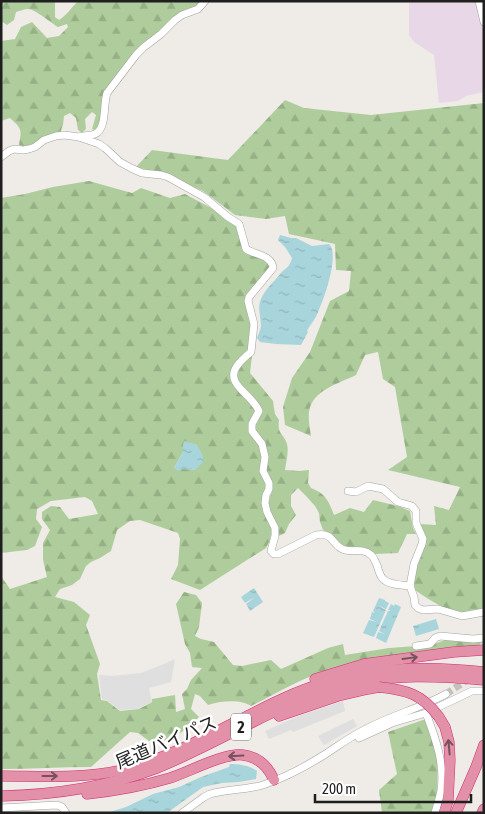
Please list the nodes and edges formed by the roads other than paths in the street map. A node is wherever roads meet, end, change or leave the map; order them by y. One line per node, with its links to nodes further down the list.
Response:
1 (205, 1): 4 (street)
2 (479, 1): 3 (street)
3 (484, 22)
4 (79, 137): 5 (street); 7 (street)
5 (1, 157)
6 (348, 491): 7 (street)
7 (410, 586): 8 (street)
8 (484, 612)
9 (484, 638): 10 (street)
10 (416, 646)
11 (484, 650): 12 (highway)
12 (429, 655): 13 (highway); 19 (highway, one-way to 12)
13 (484, 656)
14 (484, 672): 19 (highway, 尾道バイパス / 2)
15 (484, 680): 25 (highway, 尾道バイパス / 2)
16 (484, 691): 18 (street)
17 (446, 694): 21 (street)
18 (426, 713): 21 (street); 31 (street)
19 (203, 738): 23 (highway, 尾道バイパス / 2, one-way to 19)
20 (484, 745): 33 (highway)
21 (325, 754): 24 (street)
22 (484, 756): 34 (highway)
23 (1, 776)
24 (274, 780): 26 (highway, one-way to 26); 30 (street)
25 (97, 786): 26 (highway, 尾道バイパス / 2); 32 (highway, one-way to 25, bridge)
26 (1, 797)
27 (1, 808): 29 (street)
28 (484, 809): 35 (highway)
29 (65, 812)
30 (182, 813)
31 (435, 813)
32 (444, 813)
33 (456, 813)
34 (464, 813)
35 (482, 813)

